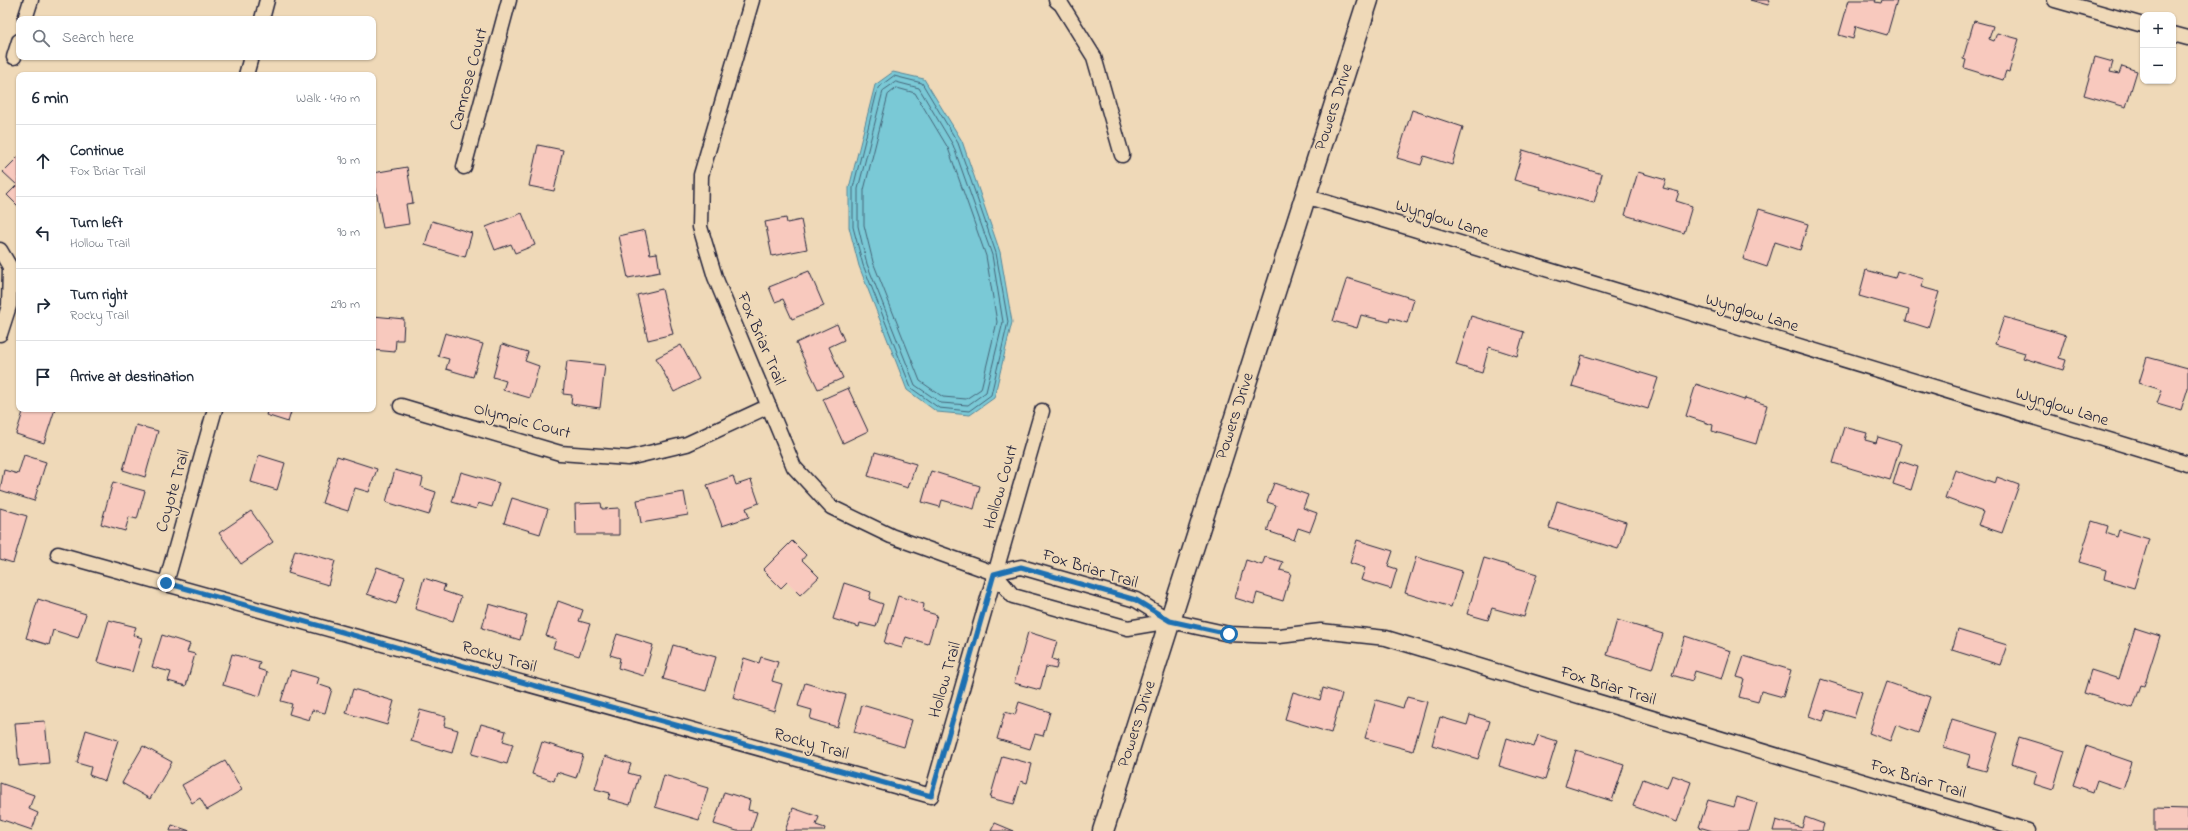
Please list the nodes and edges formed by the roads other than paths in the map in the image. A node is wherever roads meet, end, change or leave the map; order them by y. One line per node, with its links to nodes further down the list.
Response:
1 (30, 0): 8 (street)
2 (267, 0): 9 (street)
3 (509, 0): 18 (street, Camrose Court)
4 (752, 0): 23 (street, Fox Briar Trail)
5 (1056, 0): 17 (street)
6 (1368, 0): 19 (street, Powers Drive)
7 (2055, 0): 10 (street)
8 (26, 16)
9 (263, 16)
10 (2140, 24)
11 (2176, 35): 12 (street)
12 (2188, 38)
13 (16, 51): 14 (street)
14 (14, 57)
15 (250, 60): 16 (street)
16 (247, 72)
17 (1122, 155)
18 (464, 167)
19 (1305, 196): 26 (street, Wynglow Lane); 30 (street, Powers Drive)
20 (0, 250): 21 (street)
21 (0, 334)
22 (401, 406): 23 (street, Olympic Court)
23 (769, 406): 28 (street, Fox Briar Trail)
24 (1042, 411): 28 (street, Hollow Court)
25 (214, 412): 29 (street, Coyote Trail)
26 (2188, 464)
27 (58, 554): 29 (street, Rocky Trail)
28 (994, 574): 30 (street, Fox Briar Trail); 30 (street, Fox Briar Trail); 31 (street, Hollow Trail)
29 (166, 583): 31 (street, Rocky Trail)
30 (1170, 621): 32 (street, Powers Drive); 33 (street, Fox Briar Trail)
31 (931, 796)
32 (1103, 831)
33 (2028, 831)

